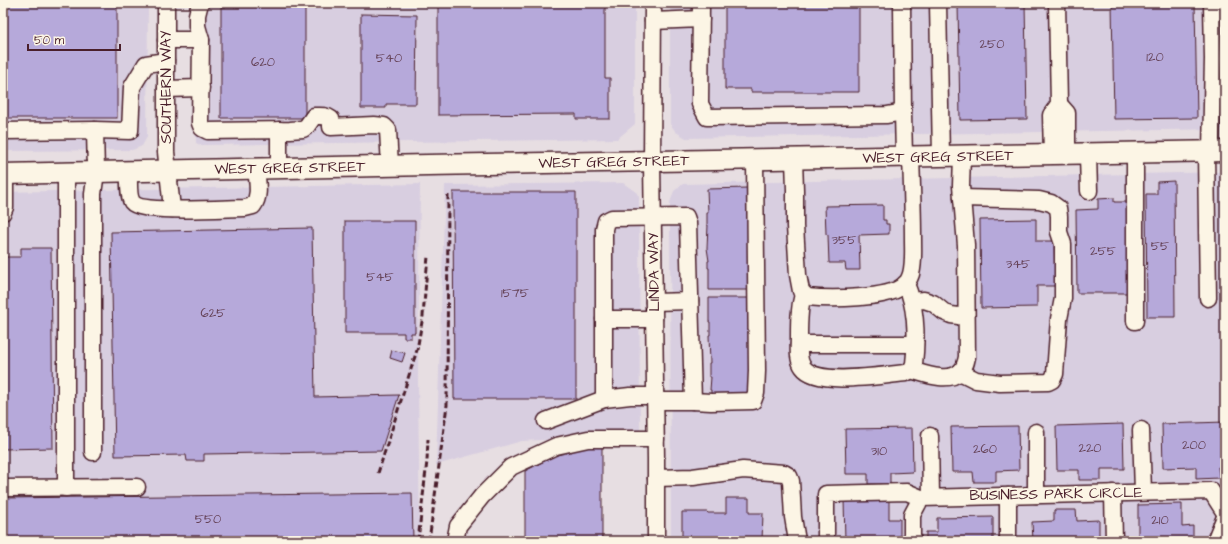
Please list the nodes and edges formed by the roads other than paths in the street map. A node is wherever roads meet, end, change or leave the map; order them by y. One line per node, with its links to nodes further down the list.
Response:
1 (166, 3): 11 (street, SOUTHERN WAY)
2 (200, 3): 12 (street)
3 (653, 3): 10 (street, LINDA WAY)
4 (701, 3): 9 (street)
5 (902, 3): 16 (street)
6 (938, 3): 24 (street)
7 (1057, 3): 22 (street)
8 (1212, 3): 20 (street)
9 (701, 19): 10 (street); 16 (street)
10 (653, 21): 29 (street, LINDA WAY)
11 (166, 40): 12 (street); 13 (street, SOUTHERN WAY)
12 (201, 40): 14 (street)
13 (166, 61): 15 (street, SOUTHERN WAY); 17 (street)
14 (201, 88): 15 (street); 18 (street)
15 (166, 89): 33 (street, SOUTHERN WAY)
16 (903, 112): 26 (street)
17 (95, 130): 19 (street); 36 (street)
18 (279, 130): 30 (street); 32 (street)
19 (3, 131)
20 (1214, 151): 21 (main road, WEST GREG STREET); 45 (street)
21 (1136, 153): 23 (main road, WEST GREG STREET); 52 (street)
22 (1060, 154): 23 (main road, WEST GREG STREET); 25 (main road, WEST GREG STREET)
23 (1088, 154): 38 (street)
24 (941, 156): 25 (main road, WEST GREG STREET); 26 (main road, WEST GREG STREET)
25 (962, 156): 39 (street)
26 (908, 157): 27 (main road, WEST GREG STREET); 43 (street)
27 (794, 159): 28 (main road, WEST GREG STREET); 44 (street)
28 (755, 160): 29 (main road, WEST GREG STREET); 59 (street)
29 (652, 162): 30 (main road, WEST GREG STREET); 42 (street, LINDA WAY)
30 (390, 166): 32 (main road, WEST GREG STREET)
31 (256, 168): 32 (main road, WEST GREG STREET); 33 (main road, WEST GREG STREET); 40 (street)
32 (279, 168)
33 (168, 170): 34 (main road, WEST GREG STREET); 40 (street, SOUTHERN WAY)
34 (129, 171): 36 (main road, WEST GREG STREET); 40 (street)
35 (66, 172): 36 (main road, WEST GREG STREET); 37 (main road, WEST GREG STREET); 69 (street)
36 (96, 172): 65 (street)
37 (4, 174): 41 (street)
38 (1089, 191)
39 (962, 198): 49 (street); 56 (street)
40 (172, 209)
41 (3, 212)
42 (653, 218): 46 (street); 48 (street, LINDA WAY); 50 (street)
43 (906, 284): 44 (street); 47 (street)
44 (803, 294): 53 (street)
45 (1208, 298)
46 (690, 301): 48 (street); 59 (street)
47 (912, 301): 49 (street); 54 (street)
48 (654, 302): 51 (street, LINDA WAY)
49 (966, 316): 56 (street)
50 (604, 319): 51 (street); 57 (street)
51 (654, 319): 58 (street, LINDA WAY)
52 (1134, 321)
53 (799, 344): 54 (street); 55 (street)
54 (915, 344): 55 (street)
55 (911, 370): 56 (street)
56 (960, 372)
57 (604, 399): 58 (street); 60 (street)
58 (655, 399): 59 (street); 64 (street, LINDA WAY)
59 (693, 401)
60 (546, 422)
61 (1141, 430): 70 (street)
62 (1036, 432): 72 (street)
63 (930, 436): 74 (street)
64 (656, 439): 66 (street, LINDA WAY); 77 (street)
65 (93, 452)
66 (656, 478): 78 (street, LINDA WAY); 79 (street)
67 (137, 487): 69 (street)
68 (3, 488): 69 (street)
69 (66, 488)
70 (1143, 492): 71 (street, BUSINESS PARK CIRCLE); 75 (street, BUSINESS PARK CIRCLE)
71 (1113, 493): 72 (street, BUSINESS PARK CIRCLE); 83 (street)
72 (1036, 495): 73 (street, BUSINESS PARK CIRCLE)
73 (1008, 496): 74 (street, BUSINESS PARK CIRCLE); 82 (street)
74 (926, 498): 80 (street, BUSINESS PARK CIRCLE); 81 (street)
75 (1225, 513)
76 (1225, 517): 84 (street)
77 (455, 541)
78 (656, 541)
79 (797, 541)
80 (826, 541)
81 (912, 541)
82 (1008, 541)
83 (1114, 541)
84 (1215, 541)

